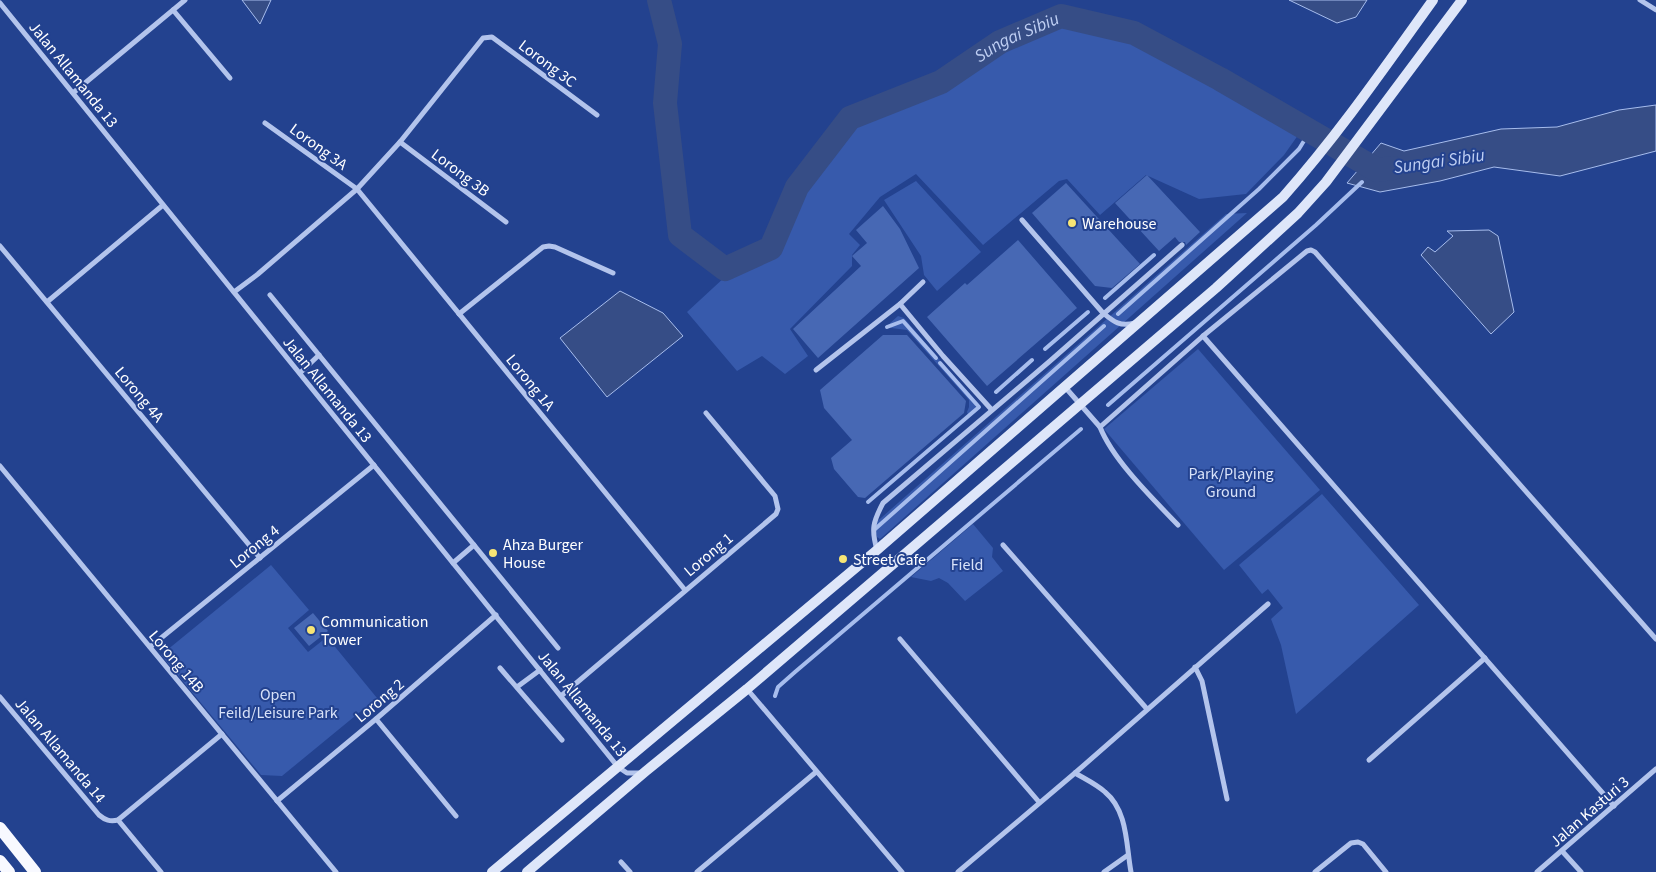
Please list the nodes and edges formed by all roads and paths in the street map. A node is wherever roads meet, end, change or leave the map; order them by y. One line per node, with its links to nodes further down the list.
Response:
1 (185, 0): 6 (street)
2 (1433, 0): 27 (street)
3 (1462, 0): 33 (street)
4 (1640, 0): 7 (street)
5 (0, 3): 9 (street, Jalan Allamanda 13)
6 (173, 10): 8 (street); 9 (street)
7 (1656, 10)
8 (230, 78)
9 (73, 93): 14 (street, Jalan Allamanda 13)
10 (597, 115): 12 (street, Lorong 3C)
11 (265, 123): 13 (street, Lorong 3A)
12 (400, 142): 13 (street); 16 (street, Lorong 3B)
13 (357, 189): 21 (street); 26 (street, Lorong 1A)
14 (163, 205): 21 (street, Jalan Allamanda 13); 23 (street)
15 (1022, 220): 25 (street)
16 (506, 222)
17 (1182, 245): 25 (street)
18 (0, 246): 23 (street, Lorong 4A)
19 (613, 273): 26 (street)
20 (923, 282): 24 (street)
21 (234, 292): 31 (street, Jalan Allamanda 13)
22 (270, 296): 29 (street)
23 (47, 302): 43 (street, Lorong 4A)
24 (900, 304): 30 (street); 34 (street)
25 (1103, 313): 27 (street); 34 (street)
26 (459, 314): 45 (street, Lorong 1A)
27 (1141, 322): 32 (street)
28 (1203, 336): 36 (street); 48 (street); 52 (street)
29 (319, 356): 31 (street); 40 (street)
30 (816, 370)
31 (300, 374): 37 (street, Jalan Allamanda 13)
32 (1065, 387): 33 (street); 42 (street)
33 (1081, 403): 36 (street); 57 (street)
34 (991, 409): 42 (street)
35 (706, 413): 45 (street, Lorong 1)
36 (1100, 427): 39 (street)
37 (374, 465): 43 (street, Lorong 4); 44 (street, Jalan Allamanda 13)
38 (0, 466): 50 (street, Lorong 14B)
39 (1178, 525)
40 (474, 545): 44 (street); 51 (street)
41 (1003, 545): 60 (street)
42 (877, 550): 65 (street)
43 (260, 558): 50 (street, Lorong 4)
44 (453, 563): 47 (street, Jalan Allamanda 13)
45 (685, 590): 58 (street, Lorong 1)
46 (1268, 604): 53 (street)
47 (496, 615): 55 (street, Jalan Allamanda 13); 61 (street, Lorong 2)
48 (1656, 638)
49 (900, 639): 72 (street)
50 (150, 647): 62 (street, Lorong 14B)
51 (558, 648)
52 (1485, 658): 64 (street); 73 (street)
53 (1195, 667): 60 (street); 70 (street)
54 (500, 668): 56 (street)
55 (540, 670): 56 (street); 58 (street, Jalan Allamanda 13)
56 (517, 687): 63 (street)
57 (747, 689): 67 (street); 68 (street)
58 (561, 696): 65 (street, Jalan Allamanda 13)
59 (0, 697): 75 (street, Jalan Allamanda 14)
60 (1147, 709): 69 (street)
61 (376, 719): 71 (street, Lorong 2); 74 (street)
62 (222, 734): 71 (street, Lorong 14B); 75 (street)
63 (562, 740)
64 (1369, 760)
65 (618, 767): 67 (street, Jalan Allamanda 13); 85 (street)
66 (1656, 769): 73 (street, Jalan Kasturi 3)
67 (646, 771): 86 (street)
68 (816, 772): 88 (street); 89 (street)
69 (1075, 773): 72 (street); 78 (street)
70 (1227, 799)
71 (277, 801): 84 (street, Lorong 14B)
72 (1039, 802): 90 (street)
73 (1614, 806): 77 (street, Jalan Kasturi 3)
74 (456, 816)
75 (118, 820): 83 (street)
76 (0, 828): 82 (main road)
77 (1562, 851): 95 (street, Jalan Kasturi 3); 96 (street)
78 (1128, 855): 91 (street); 92 (street)
79 (0, 861): 81 (main road)
80 (621, 862): 87 (street)
81 (9, 872)
82 (35, 872)
83 (161, 872)
84 (336, 872)
85 (492, 872)
86 (527, 872)
87 (630, 872)
88 (697, 872)
89 (902, 872)
90 (958, 872)
91 (1104, 872)
92 (1131, 872)
93 (1316, 872): 94 (street)
94 (1386, 872)
95 (1537, 872)
96 (1581, 872)

